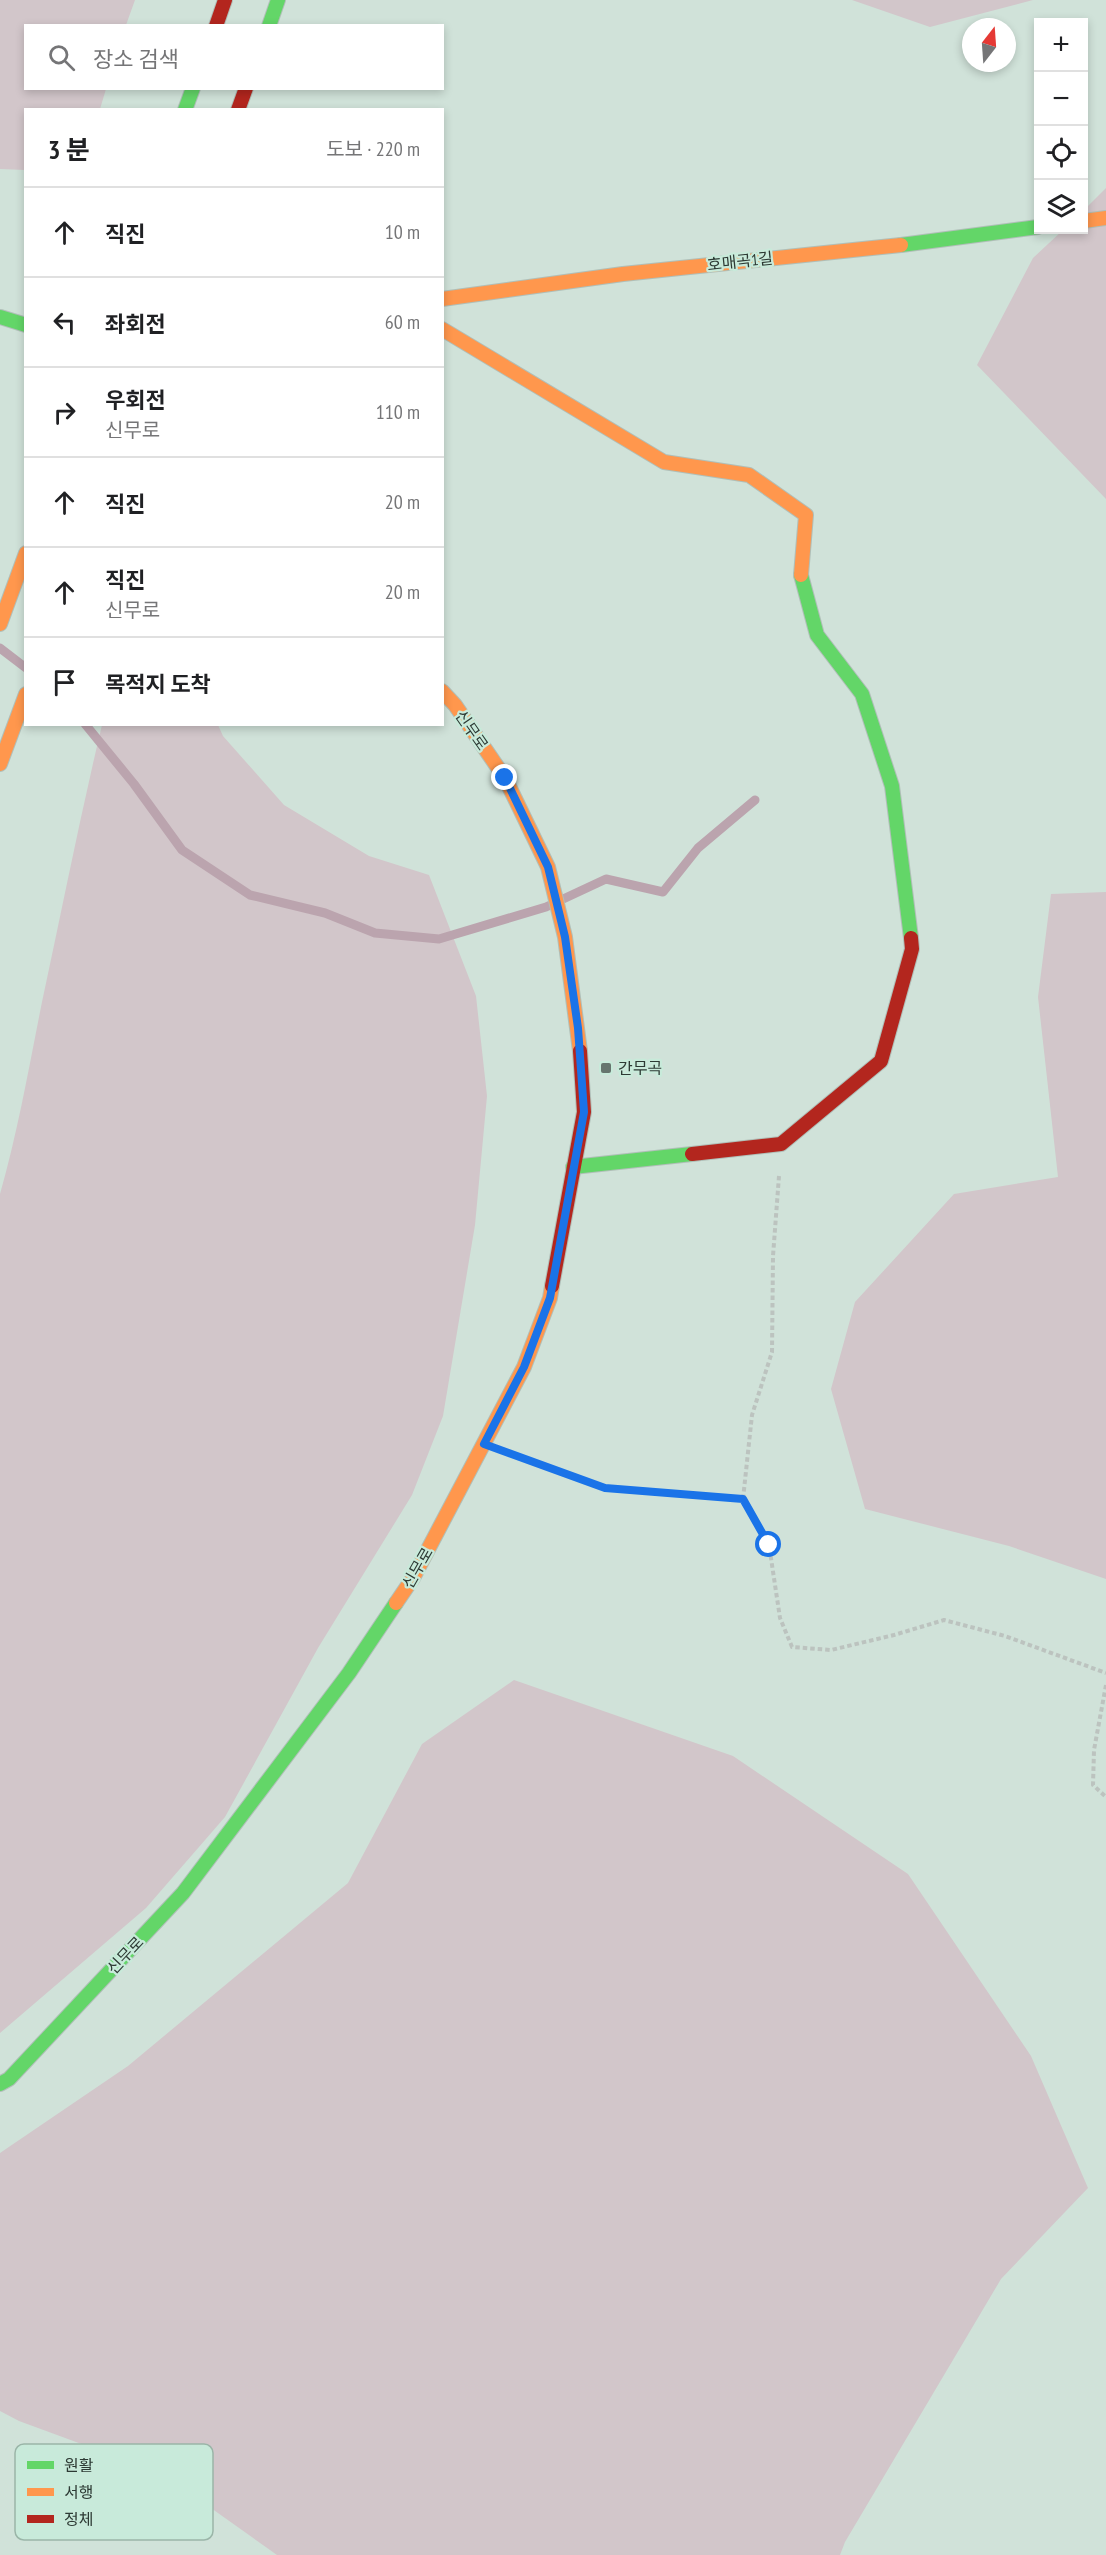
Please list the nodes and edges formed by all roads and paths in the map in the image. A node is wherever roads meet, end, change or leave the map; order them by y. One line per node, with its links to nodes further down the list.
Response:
1 (225, 0): 3 (main road)
2 (278, 0): 4 (main road)
3 (217, 24)
4 (270, 24)
5 (192, 90): 7 (main road)
6 (245, 90): 8 (main road)
7 (186, 108)
8 (239, 108)
9 (1106, 218): 10 (main road)
10 (1088, 220)
11 (1034, 228): 12 (main road, 호매곡1길)
12 (444, 299)
13 (0, 317): 14 (main road)
14 (24, 324)
15 (444, 330): 21 (main road)
16 (24, 558): 17 (main road)
17 (0, 624)
18 (444, 694): 22 (main road, 신무로)
19 (24, 699): 20 (main road)
20 (0, 764)
21 (781, 1144): 22 (main road); 24 (path)
22 (573, 1167): 23 (main road, 신무로)
23 (484, 1444): 24 (path); 28 (main road, 신무로)
24 (743, 1499): 25 (path)
25 (1106, 1673)
26 (1106, 1685): 27 (path)
27 (1106, 1797)
28 (0, 2084)

